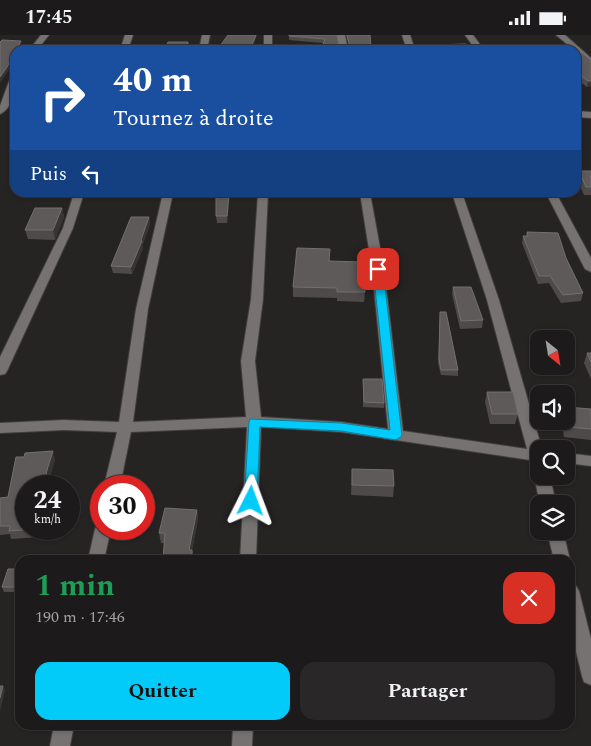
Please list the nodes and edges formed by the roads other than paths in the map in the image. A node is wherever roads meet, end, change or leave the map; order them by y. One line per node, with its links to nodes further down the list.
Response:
1 (560, 35): 2 (street)
2 (571, 45)
3 (581, 53): 4 (street)
4 (591, 62)
5 (10, 87): 6 (street)
6 (1, 109)
7 (78, 197): 14 (street)
8 (167, 197): 16 (street)
9 (263, 197): 15 (street)
10 (366, 197): 18 (street)
11 (459, 197): 19 (street)
12 (553, 197): 13 (street)
13 (591, 269)
14 (0, 371)
15 (254, 422): 16 (street); 18 (street); 27 (street)
16 (125, 427): 17 (street); 23 (street)
17 (0, 428)
18 (396, 436): 20 (street)
19 (533, 440)
20 (530, 458)
21 (575, 459): 22 (street)
22 (591, 461)
23 (114, 475)
24 (101, 540): 26 (street)
25 (557, 540): 28 (street)
26 (97, 555)
27 (248, 555)
28 (561, 555)
29 (575, 611): 30 (street)
30 (591, 676)
31 (63, 730): 33 (street)
32 (243, 730): 34 (street)
33 (60, 746)
34 (242, 746)

